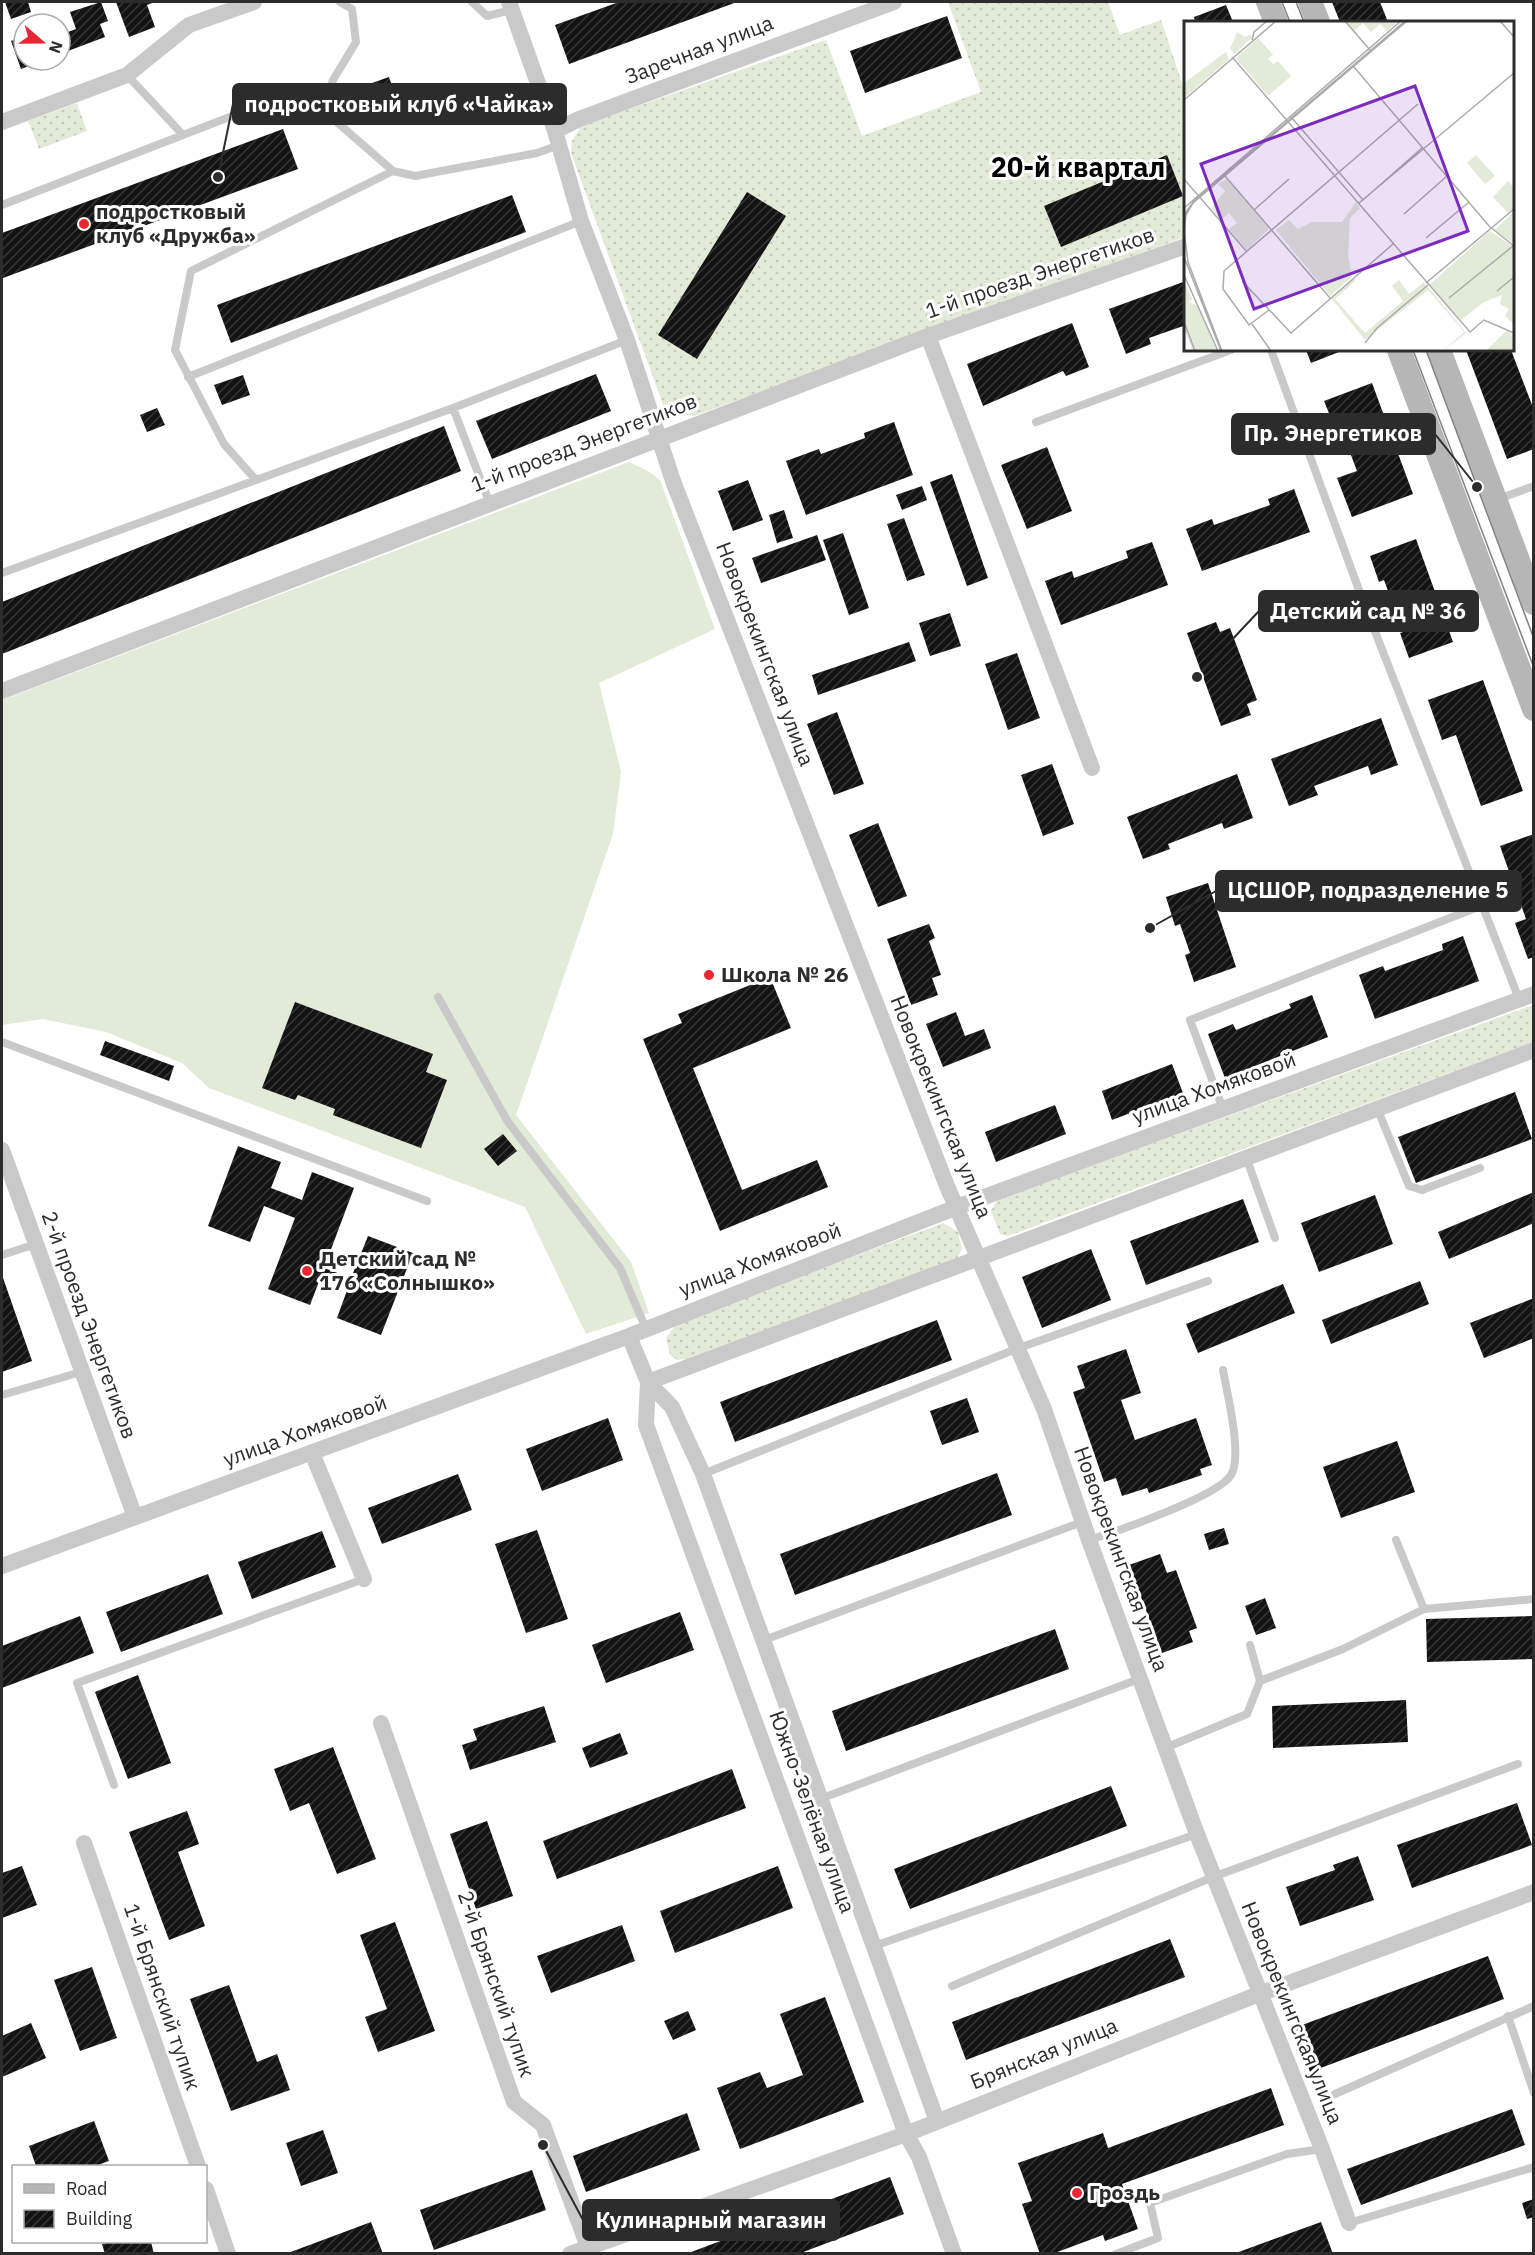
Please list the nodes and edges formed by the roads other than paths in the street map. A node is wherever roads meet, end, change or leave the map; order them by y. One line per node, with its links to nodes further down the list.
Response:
1 (254, 2): 10 (street)
2 (340, 2): 11 (lane)
3 (472, 2): 7 (lane)
4 (894, 2): 14 (street, Заречная улица)
5 (1268, 2): 8 (main road)
6 (1310, 2): 9 (main road)
7 (511, 6): 14 (street, Новокрекингская улица)
8 (1276, 21)
9 (1318, 21)
10 (127, 75): 12 (street); 13 (lane)
11 (323, 110): 13 (lane); 15 (lane)
12 (2, 122)
13 (183, 135): 16 (lane)
14 (557, 138): 15 (lane); 17 (street, Новокрекингская улица)
15 (393, 171): 25 (lane)
16 (2, 205)
17 (581, 221): 20 (street, Новокрекингская улица); 25 (lane)
18 (1184, 246): 19 (street, 1-й проезд Энергетиков)
19 (928, 336): 28 (street, 1-й проезд Энергетиков); 37 (street)
20 (627, 340): 26 (lane); 28 (street, Новокрекингская улица)
21 (1229, 351): 27 (lane)
22 (1271, 351): 38 (lane)
23 (1399, 351): 36 (main road)
24 (1439, 351): 31 (main road)
25 (188, 377): 29 (lane)
26 (453, 408): 29 (lane); 32 (lane)
27 (1036, 422)
28 (660, 440): 32 (street, 1-й проезд Энергетиков); 49 (street, Новокрекингская улица)
29 (256, 480): 33 (lane)
30 (1533, 486): 31 (lane)
31 (1495, 500): 34 (main road)
32 (489, 504): 35 (street, 1-й проезд Энергетиков)
33 (2, 573)
34 (1533, 603)
35 (2, 691)
36 (1533, 709)
37 (1092, 768)
38 (1483, 905): 39 (lane); 44 (lane)
39 (1526, 996): 44 (street, улица Хомяковой)
40 (438, 997): 55 (lane)
41 (2, 1042): 48 (lane)
42 (1533, 1050): 43 (street)
43 (1376, 1107): 46 (street); 47 (lane)
44 (1223, 1108): 49 (street, улица Хомяковой)
45 (2, 1150): 51 (street, 2-й проезд Энергетиков)
46 (1246, 1158): 50 (lane); 53 (street)
47 (1480, 1168)
48 (427, 1201)
49 (957, 1207): 53 (street, Новокрекингская улица); 55 (street, улица Хомяковой)
50 (1275, 1238)
51 (36, 1244): 52 (lane); 59 (street, 2-й проезд Энергетиков)
52 (2, 1255)
53 (978, 1258): 57 (street, Новокрекингская улица); 60 (street)
54 (1208, 1281): 57 (lane)
55 (646, 1329): 56 (street, улица Хомяковой)
56 (629, 1336): 60 (street, Южно-Зелёная улица); 62 (street, улица Хомяковой)
57 (1016, 1349): 63 (lane); 65 (street, Новокрекингская улица)
58 (1223, 1370): 66 (lane)
59 (81, 1372): 61 (lane); 64 (street, 2-й проезд Энергетиков)
60 (648, 1382): 63 (street, Южно-Зелёная улица); 93 (street, Южно-Зелёная улица)
61 (2, 1395)
62 (312, 1453): 64 (street, улица Хомяковой); 69 (street)
63 (703, 1474): 72 (street, Южно-Зелёная улица)
64 (135, 1516): 68 (street, улица Хомяковой)
65 (1082, 1522): 66 (street, Новокрекингская улица); 72 (lane)
66 (1089, 1540): 74 (street, Новокрекингская улица)
67 (1396, 1540): 71 (lane)
68 (2, 1566)
69 (364, 1579): 79 (lane)
70 (1533, 1599): 71 (lane)
71 (1424, 1609): 75 (lane)
72 (764, 1640): 80 (street, Южно-Зелёная улица)
73 (1250, 1645): 75 (lane)
74 (1140, 1679): 77 (street, Новокрекингская улица); 80 (lane)
75 (1260, 1681): 77 (lane)
76 (381, 1723): 99 (street, 2-й Брянский тупик)
77 (1165, 1748): 81 (street, Новокрекингская улица)
78 (1518, 1764): 83 (lane)
79 (114, 1785)
80 (820, 1798): 85 (street, Южно-Зелёная улица)
81 (1197, 1834): 83 (street, Новокрекингская улица); 85 (lane)
82 (84, 1843): 95 (street, 1-й Брянский тупик)
83 (1213, 1877): 86 (lane); 87 (street, Новокрекингская улица)
84 (1533, 1892): 87 (street, Брянская улица)
85 (874, 1947): 92 (street, Южно-Зелёная улица)
86 (952, 1986)
87 (1259, 1994): 92 (street, Брянская улица); 94 (street, Новокрекингская улица)
88 (1533, 2007): 89 (lane)
89 (1508, 2016): 90 (lane); 91 (lane)
90 (1533, 2093)
91 (1335, 2094)
92 (937, 2121): 93 (street, Брянская улица)
93 (906, 2134): 99 (street, Брянская улица); 102 (street, Южно-Зелёная улица)
94 (1322, 2149): 98 (street, Новокрекингская улица); 103 (lane)
95 (198, 2165)
96 (1533, 2167): 98 (lane)
97 (207, 2192): 100 (street)
98 (1349, 2223)
99 (588, 2247): 101 (street, Брянская улица)
100 (228, 2253)
101 (570, 2253)
102 (954, 2253)
103 (1116, 2253)

